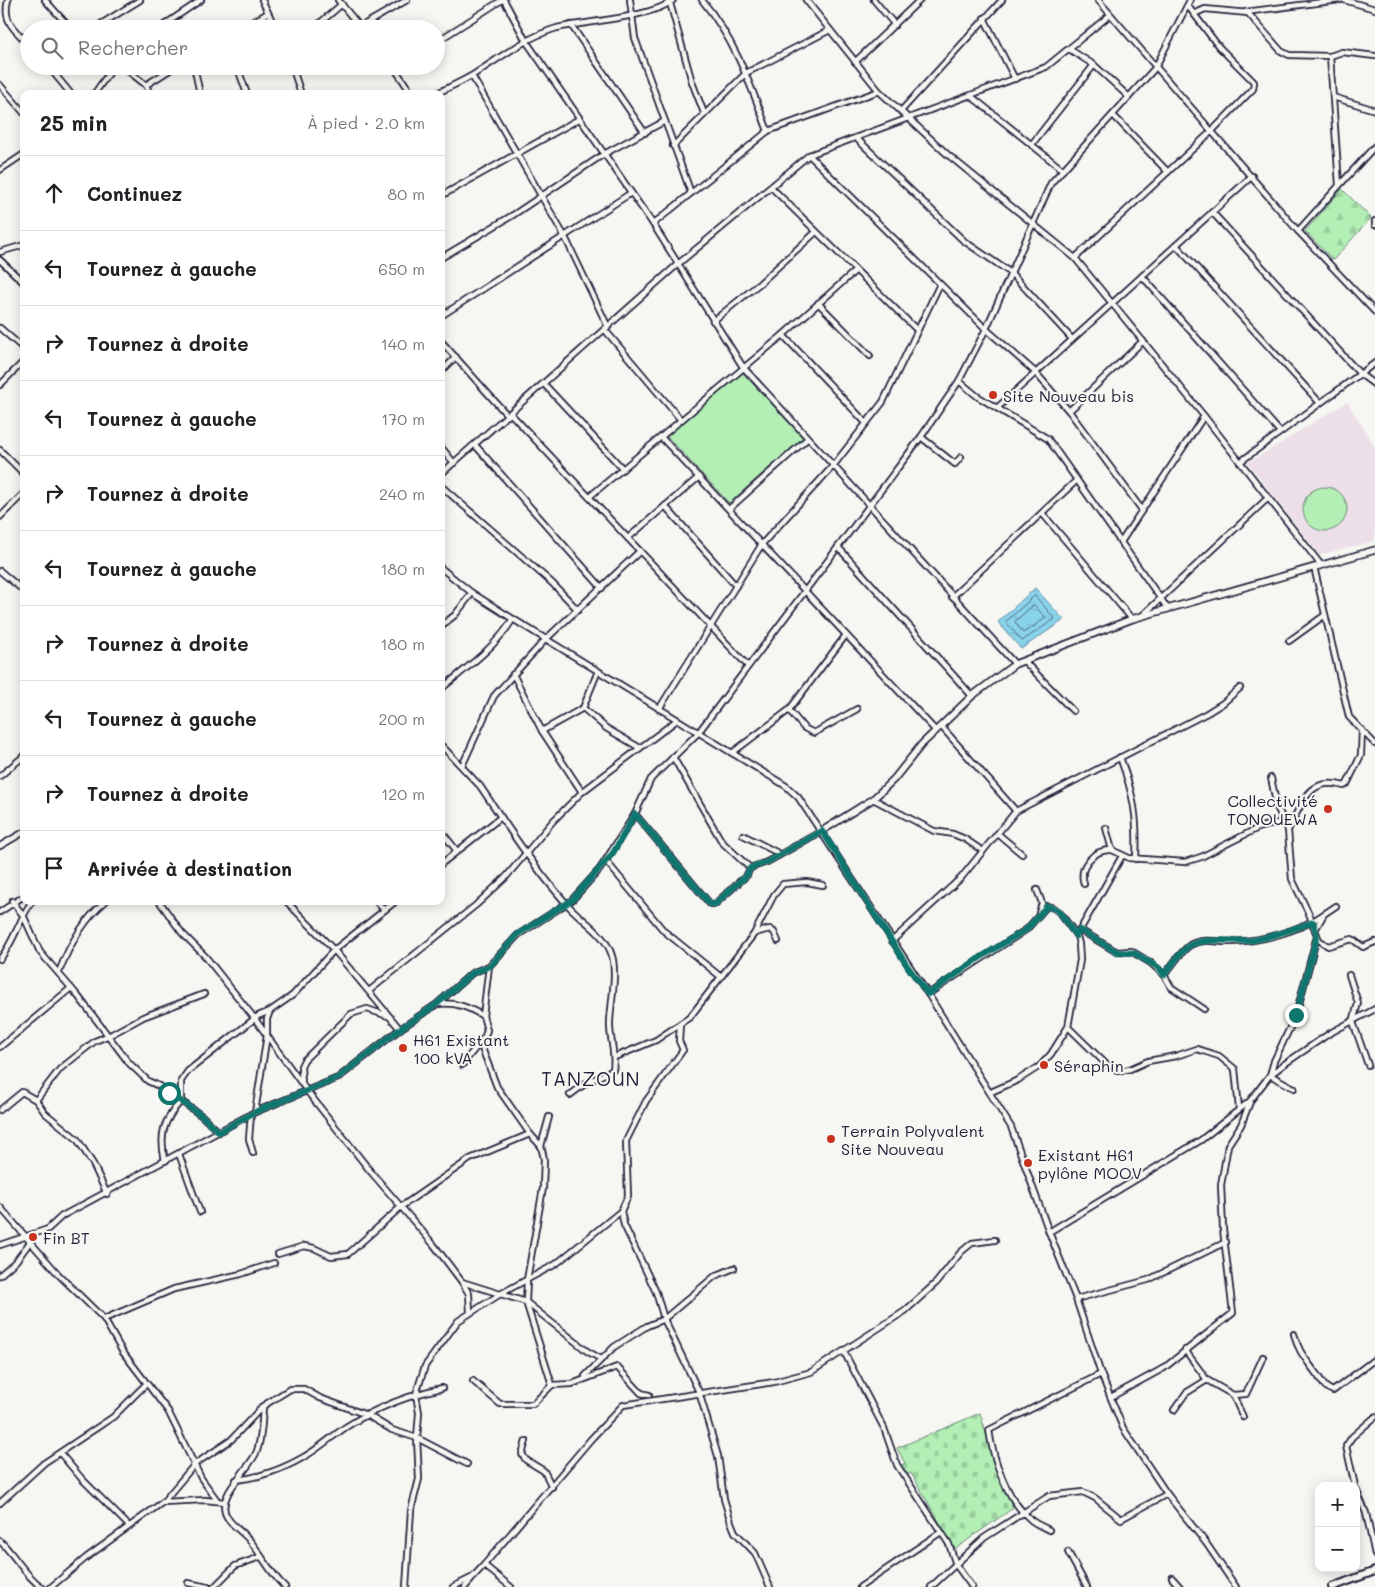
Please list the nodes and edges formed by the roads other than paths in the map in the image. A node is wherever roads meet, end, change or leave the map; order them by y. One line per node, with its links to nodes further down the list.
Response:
1 (8, 0): 41 (street)
2 (56, 0): 20 (street)
3 (140, 0): 31 (street)
4 (201, 0): 32 (street)
5 (262, 0): 25 (street)
6 (407, 0): 37 (street)
7 (503, 0): 42 (street); 43 (street)
8 (630, 0): 27 (street)
9 (702, 0): 50 (street)
10 (806, 0): 40 (street)
11 (874, 0): 39 (street)
12 (920, 0): 39 (street)
13 (1002, 0): 29 (street)
14 (1098, 0): 28 (street)
15 (1190, 0): 22 (street)
16 (1340, 0): 24 (street)
17 (1344, 0): 19 (street)
18 (671, 1): 27 (street); 78 (street)
19 (1352, 1): 23 (street)
20 (47, 2): 30 (street)
21 (340, 2): 35 (street); 36 (street)
22 (1188, 6): 26 (street); 49 (street)
23 (1375, 9)
24 (1245, 12): 26 (street); 45 (street)
25 (268, 13): 33 (street); 34 (street)
26 (1194, 14): 83 (street)
27 (631, 15): 38 (street); 82 (street)
28 (1110, 15): 44 (street); 49 (street)
29 (984, 18): 60 (street); 77 (street)
30 (63, 20)
31 (108, 20)
32 (171, 20)
33 (256, 20)
34 (272, 20)
35 (323, 20)
36 (355, 20)
37 (374, 20)
38 (570, 25): 43 (street); 85 (street)
39 (895, 25): 47 (street)
40 (830, 30): 47 (street); 50 (street)
41 (20, 34)
42 (445, 36)
43 (526, 41): 59 (street); 81 (street)
44 (1068, 49): 48 (street); 60 (street)
45 (1330, 56): 46 (street); 74 (street)
46 (1375, 56)
47 (855, 62): 71 (street)
48 (1094, 66): 73 (street); 87 (street)
49 (1155, 68): 73 (street); 83 (street)
50 (746, 73): 78 (street); 84 (street)
51 (55, 75): 63 (street)
52 (108, 75): 64 (street)
53 (133, 75): 62 (street)
54 (162, 75): 62 (street)
55 (196, 75): 66 (street)
56 (240, 75): 67 (street)
57 (295, 75): 68 (street)
58 (400, 75): 69 (street)
59 (472, 76): 70 (street); 90 (street)
60 (1015, 79): 72 (street)
61 (0, 85): 75 (street)
62 (146, 85): 65 (street)
63 (68, 90)
64 (97, 90)
65 (148, 90)
66 (199, 90)
67 (246, 90)
68 (300, 90)
69 (409, 90)
70 (444, 90)
71 (879, 91): 77 (street); 84 (street)
72 (971, 96): 80 (street); 87 (street)
73 (1129, 97): 79 (street)
74 (1333, 97): 76 (street); 98 (street)
75 (20, 108)
76 (1375, 110)
77 (901, 112): 80 (street)
78 (704, 113): 88 (street)
79 (1113, 115): 95 (street); 96 (street)
80 (910, 118): 86 (street); 107 (street)
81 (579, 119): 90 (street); 91 (street)
82 (665, 121): 85 (street); 88 (street)
83 (1213, 130): 96 (street); 97 (street)
84 (768, 131): 101 (street)
85 (645, 133): 91 (street)
86 (856, 138): 93 (street); 120 (street)
87 (1032, 144): 95 (street)
88 (674, 146): 101 (street)
89 (1375, 146): 98 (street)
90 (518, 153): 102 (street); 103 (street)
91 (604, 154): 100 (street); 103 (street)
92 (20, 156): 94 (street)
93 (809, 156): 99 (street); 123 (street)
94 (1, 168)
95 (1063, 170): 107 (street)
96 (1168, 172): 116 (street)
97 (1252, 176): 104 (street); 109 (street)
98 (1339, 185): 109 (street)
99 (772, 188): 110 (street); 118 (street)
100 (631, 193): 106 (street); 111 (street)
101 (691, 193): 106 (street)
102 (445, 194)
103 (540, 195): 111 (street); 115 (street)
104 (1212, 212): 112 (street); 145 (street)
105 (1375, 221): 108 (street)
106 (653, 224): 118 (street)
107 (1032, 225): 116 (street); 120 (street)
108 (1375, 225)
109 (1298, 231): 126 (street)
110 (816, 232): 119 (street); 128 (street)
111 (565, 237): 127 (street); 130 (street)
112 (1176, 245): 121 (street); 150 (street)
113 (20, 246): 114 (street)
114 (0, 252)
115 (445, 256)
116 (1075, 258): 125 (street)
117 (0, 260): 122 (street)
118 (678, 264): 128 (street); 130 (street)
119 (855, 271): 124 (street); 132 (street)
120 (1011, 273): 131 (street); 134 (street)
121 (1142, 276): 125 (street); 157 (street)
122 (20, 279)
123 (940, 284): 131 (street); 132 (street)
124 (818, 303): 133 (street); 138 (street)
125 (1112, 303): 134 (street); 135 (street)
126 (1375, 312)
127 (445, 313)
128 (714, 321): 142 (street)
129 (0, 328): 137 (street)
130 (607, 328): 147 (street); 155 (street)
131 (986, 328): 144 (street); 146 (street)
132 (917, 330): 156 (street)
133 (783, 335): 142 (street); 156 (street)
134 (1072, 339): 144 (street)
135 (1143, 341): 152 (street); 154 (street)
136 (445, 345): 139 (street)
137 (20, 346)
138 (870, 356)
139 (456, 357): 143 (street); 153 (street)
140 (1375, 363): 145 (street)
141 (20, 364): 148 (street)
142 (743, 367): 155 (street); 160 (street)
143 (445, 368)
144 (1035, 372): 151 (street); 152 (street)
145 (1360, 374): 149 (street); 150 (street)
146 (959, 381): 151 (street); 159 (street)
147 (544, 384): 153 (street); 168 (street)
148 (0, 385)
149 (1375, 385)
150 (1320, 403): 157 (street)
151 (997, 408): 172 (street)
152 (1069, 411): 180 (street)
153 (509, 415): 161 (street); 175 (street)
154 (1204, 416): 165 (street); 180 (street)
155 (681, 420): 158 (street)
156 (866, 423): 167 (street)
157 (1280, 432): 165 (street)
158 (661, 437): 168 (street); 171 (street)
159 (921, 437): 164 (street); 177 (street)
160 (807, 439): 167 (street); 179 (street)
161 (475, 445): 166 (street); 195 (street)
162 (0, 450): 169 (street)
163 (445, 452): 166 (street)
164 (961, 457)
165 (1240, 462): 176 (street)
166 (454, 463): 170 (street)
167 (833, 466): 177 (street); 185 (street)
168 (623, 469): 175 (street)
169 (20, 470)
170 (445, 471)
171 (700, 477): 178 (street); 179 (street)
172 (1077, 480): 181 (street); 184 (street)
173 (445, 489): 201 (street)
174 (20, 497): 182 (street)
175 (589, 497): 183 (street)
176 (1268, 498): 189 (street); 199 (street)
177 (869, 505): 186 (street); 198 (street)
178 (665, 506): 183 (street); 193 (street)
179 (729, 509): 185 (street)
180 (1142, 510): 184 (street)
181 (1042, 513): 198 (street); 205 (street)
182 (0, 517)
183 (628, 538): 188 (street)
184 (1121, 542): 199 (street)
185 (762, 544): 193 (street); 196 (street)
186 (838, 547): 196 (street); 218 (street)
187 (1375, 550): 189 (street)
188 (640, 551): 195 (street); 207 (street)
189 (1321, 565): 190 (street)
190 (1314, 567): 200 (street); 202 (street)
191 (0, 571): 194 (street)
192 (445, 571): 197 (street)
193 (736, 586): 207 (street)
194 (20, 588)
195 (602, 588): 201 (street)
196 (805, 590): 208 (street); 213 (street)
197 (472, 593): 204 (street); 206 (street)
198 (952, 597): 212 (street)
199 (1161, 598): 200 (street); 203 (street)
200 (1168, 609): 203 (street)
201 (578, 610): 209 (street)
202 (1324, 615): 210 (street); 226 (street)
203 (1142, 616): 205 (street)
204 (513, 619): 209 (street); 216 (street)
205 (1132, 620): 211 (street)
206 (445, 623)
207 (711, 625): 213 (street); 220 (street)
208 (846, 635): 222 (street); 225 (street)
209 (546, 639): 214 (street); 215 (street)
210 (1289, 641)
211 (1024, 660): 212 (street); 223 (street)
212 (1015, 664): 218 (street)
213 (748, 666): 228 (street)
214 (598, 671): 219 (street); 220 (street)
215 (513, 674): 227 (street); 236 (street)
216 (445, 686)
217 (1240, 688): 234 (street)
218 (972, 696): 225 (street)
219 (583, 708): 227 (street); 231 (street)
220 (659, 709): 224 (street)
221 (856, 709): 222 (street)
222 (789, 710): 232 (street)
223 (1073, 711)
224 (676, 720): 228 (street); 231 (street)
225 (939, 728): 240 (street); 241 (street)
226 (1362, 730): 229 (street); 246 (street)
227 (542, 731): 239 (street)
228 (698, 733): 232 (street); 233 (street)
229 (1375, 744)
230 (445, 748): 236 (street)
231 (640, 748): 239 (street)
232 (732, 753): 247 (street)
233 (673, 756): 242 (street); 263 (street)
234 (1120, 757): 241 (street); 260 (street)
235 (20, 759): 237 (street)
236 (462, 766): 243 (street)
237 (0, 776)
238 (1271, 778): 244 (street)
239 (582, 792): 257 (street)
240 (873, 798): 247 (street); 255 (street)
241 (1016, 811): 249 (street)
242 (635, 814): 262 (street); 263 (street)
243 (501, 817): 253 (street); 257 (street)
244 (1283, 822): 246 (street); 260 (street)
245 (1106, 828): 254 (street)
246 (1288, 830): 282 (street)
247 (822, 831): 258 (street); 288 (street)
248 (20, 834): 252 (street)
249 (998, 834): 255 (street); 256 (street)
250 (744, 835): 258 (street)
251 (445, 836): 253 (street)
252 (0, 846)
253 (457, 850): 261 (street)
254 (1112, 850): 259 (street); 264 (street)
255 (983, 851): 288 (street)
256 (1022, 854)
257 (525, 855): 269 (street); 299 (street)
258 (778, 856): 263 (street)
259 (1122, 856): 260 (street); 283 (street)
260 (1136, 859)
261 (445, 860)
262 (606, 862): 269 (street); 297 (street)
263 (750, 868)
264 (1084, 884)
265 (823, 886): 285 (street)
266 (1037, 890): 276 (street)
267 (20, 898): 268 (street)
268 (12, 901): 279 (street); 281 (street)
269 (566, 904): 293 (street); 317 (street)
270 (29, 905): 281 (street)
271 (102, 905): 294 (street)
272 (162, 905): 308 (street)
273 (290, 905): 291 (street)
274 (380, 905): 278 (street)
275 (391, 905): 278 (street)
276 (1044, 905): 286 (street); 301 (street)
277 (1336, 906): 280 (street)
278 (384, 910): 291 (street)
279 (0, 912)
280 (1324, 914): 282 (street); 284 (street)
281 (22, 915): 292 (street); 294 (street)
282 (1313, 922): 284 (street); 295 (street)
283 (1080, 930): 286 (street); 295 (street)
284 (1315, 930): 287 (street)
285 (754, 934): 289 (street); 297 (street)
286 (1076, 936): 311 (street)
287 (1317, 936): 290 (street); 320 (street)
288 (892, 941): 301 (street)
289 (778, 942)
290 (1375, 942)
291 (334, 950): 299 (street); 305 (street)
292 (0, 959)
293 (490, 966): 302 (street); 306 (street)
294 (59, 972): 298 (street)
295 (1164, 975): 303 (street)
296 (1349, 975): 309 (street)
297 (721, 977): 310 (street)
298 (70, 988): 314 (street); 316 (street)
299 (369, 991): 307 (street)
300 (204, 994): 314 (street)
301 (928, 994): 324 (street)
302 (437, 1004): 306 (street); 312 (street)
303 (1204, 1009)
304 (1375, 1009): 309 (street)
305 (270, 1011): 308 (street); 313 (street)
306 (483, 1016): 315 (street)
307 (391, 1018): 312 (street); 321 (street)
308 (255, 1019): 313 (street); 327 (street)
309 (1353, 1022): 319 (street); 320 (street)
310 (680, 1025): 317 (street); 342 (street)
311 (1068, 1027): 324 (street); 329 (street)
312 (400, 1029): 323 (street)
313 (267, 1035): 321 (street); 331 (street)
314 (107, 1036): 326 (street); 327 (street)
315 (480, 1043): 318 (street); 334 (street)
316 (0, 1047)
317 (615, 1057): 325 (street)
318 (462, 1065)
319 (1368, 1065)
320 (1270, 1075): 322 (street); 328 (street)
321 (302, 1084): 323 (street)
322 (1294, 1088)
323 (307, 1091): 331 (street); 340 (street)
324 (991, 1092): 344 (street)
325 (570, 1095)
326 (36, 1100): 330 (street); 339 (street)
327 (181, 1101): 333 (street); 338 (street)
328 (1250, 1101): 329 (street); 348 (street)
329 (1239, 1109): 344 (street)
330 (0, 1110)
331 (253, 1113): 333 (street); 336 (street)
332 (549, 1117): 335 (street)
333 (219, 1132): 337 (street)
334 (530, 1134): 335 (street); 340 (street)
335 (541, 1146): 354 (street)
336 (253, 1153)
337 (179, 1154): 338 (street); 343 (street)
338 (166, 1161): 339 (street)
339 (107, 1194): 345 (street)
340 (402, 1206): 350 (street); 355 (street)
341 (0, 1207): 345 (street)
342 (621, 1211): 354 (street); 361 (street)
343 (200, 1212)
344 (1049, 1232): 357 (street)
345 (25, 1236): 347 (street); 349 (street)
346 (994, 1240): 364 (street)
347 (30, 1242): 353 (street); 360 (street)
348 (1226, 1242): 357 (street); 363 (street)
349 (0, 1245)
350 (278, 1254)
351 (274, 1263): 360 (street)
352 (734, 1268): 361 (street)
353 (0, 1275)
354 (526, 1280): 356 (street); 358 (street)
355 (462, 1282): 356 (street); 359 (street)
356 (502, 1293): 358 (street); 359 (street)
357 (1076, 1298): 368 (street)
358 (526, 1302): 366 (street); 373 (street)
359 (470, 1312): 376 (street)
360 (104, 1319): 372 (street)
361 (664, 1319): 366 (street); 375 (street)
362 (1294, 1334): 367 (street)
363 (1185, 1350): 370 (street); 379 (street)
364 (844, 1352): 375 (street); 402 (street)
365 (1263, 1356): 378 (street)
366 (600, 1359): 369 (street)
367 (1375, 1359)
368 (1101, 1374): 379 (street); 399 (street)
369 (582, 1379): 373 (street); 377 (street)
370 (1207, 1380): 378 (street); 381 (street)
371 (473, 1381): 373 (street)
372 (146, 1384): 387 (street); 388 (street)
373 (552, 1386)
374 (442, 1388): 376 (street)
375 (699, 1392): 392 (street); 422 (street)
376 (416, 1394): 382 (street); 385 (street)
377 (649, 1395)
378 (1233, 1395): 383 (street)
379 (1111, 1397): 393 (street)
380 (263, 1406): 382 (street); 388 (street); 390 (street)
381 (1174, 1410)
382 (367, 1415): 385 (street); 390 (street)
383 (1243, 1417)
384 (1375, 1417): 391 (street)
385 (417, 1438): 389 (street); 418 (street)
386 (526, 1441): 392 (street)
387 (60, 1453): 398 (street); 400 (street)
388 (195, 1464): 395 (street); 396 (street)
389 (467, 1464)
390 (236, 1480): 397 (street)
391 (1355, 1482)
392 (552, 1487): 407 (street)
393 (1167, 1494): 399 (street); 428 (street)
394 (1360, 1498): 405 (street)
395 (217, 1500): 396 (street); 397 (street)
396 (163, 1502): 400 (street)
397 (225, 1502): 406 (street)
398 (0, 1503)
399 (1023, 1512): 401 (street); 408 (street)
400 (128, 1525): 414 (street)
401 (1049, 1530)
402 (941, 1532): 408 (street); 423 (street)
403 (0, 1541): 413 (street)
404 (1068, 1552): 426 (street)
405 (1375, 1555)
406 (260, 1557): 416 (street); 417 (street)
407 (484, 1565): 410 (street); 421 (street)
408 (956, 1565): 424 (street); 425 (street)
409 (1375, 1571): 429 (main road)
410 (473, 1578): 419 (street); 420 (street)
411 (1172, 1578): 427 (street)
412 (188, 1583): 415 (street)
413 (42, 1587)
414 (51, 1587)
415 (208, 1587)
416 (214, 1587)
417 (285, 1587)
418 (406, 1587)
419 (453, 1587)
420 (465, 1587)
421 (511, 1587)
422 (770, 1587)
423 (860, 1587)
424 (931, 1587)
425 (972, 1587)
426 (1087, 1587)
427 (1180, 1587)
428 (1236, 1587)
429 (1332, 1587)

